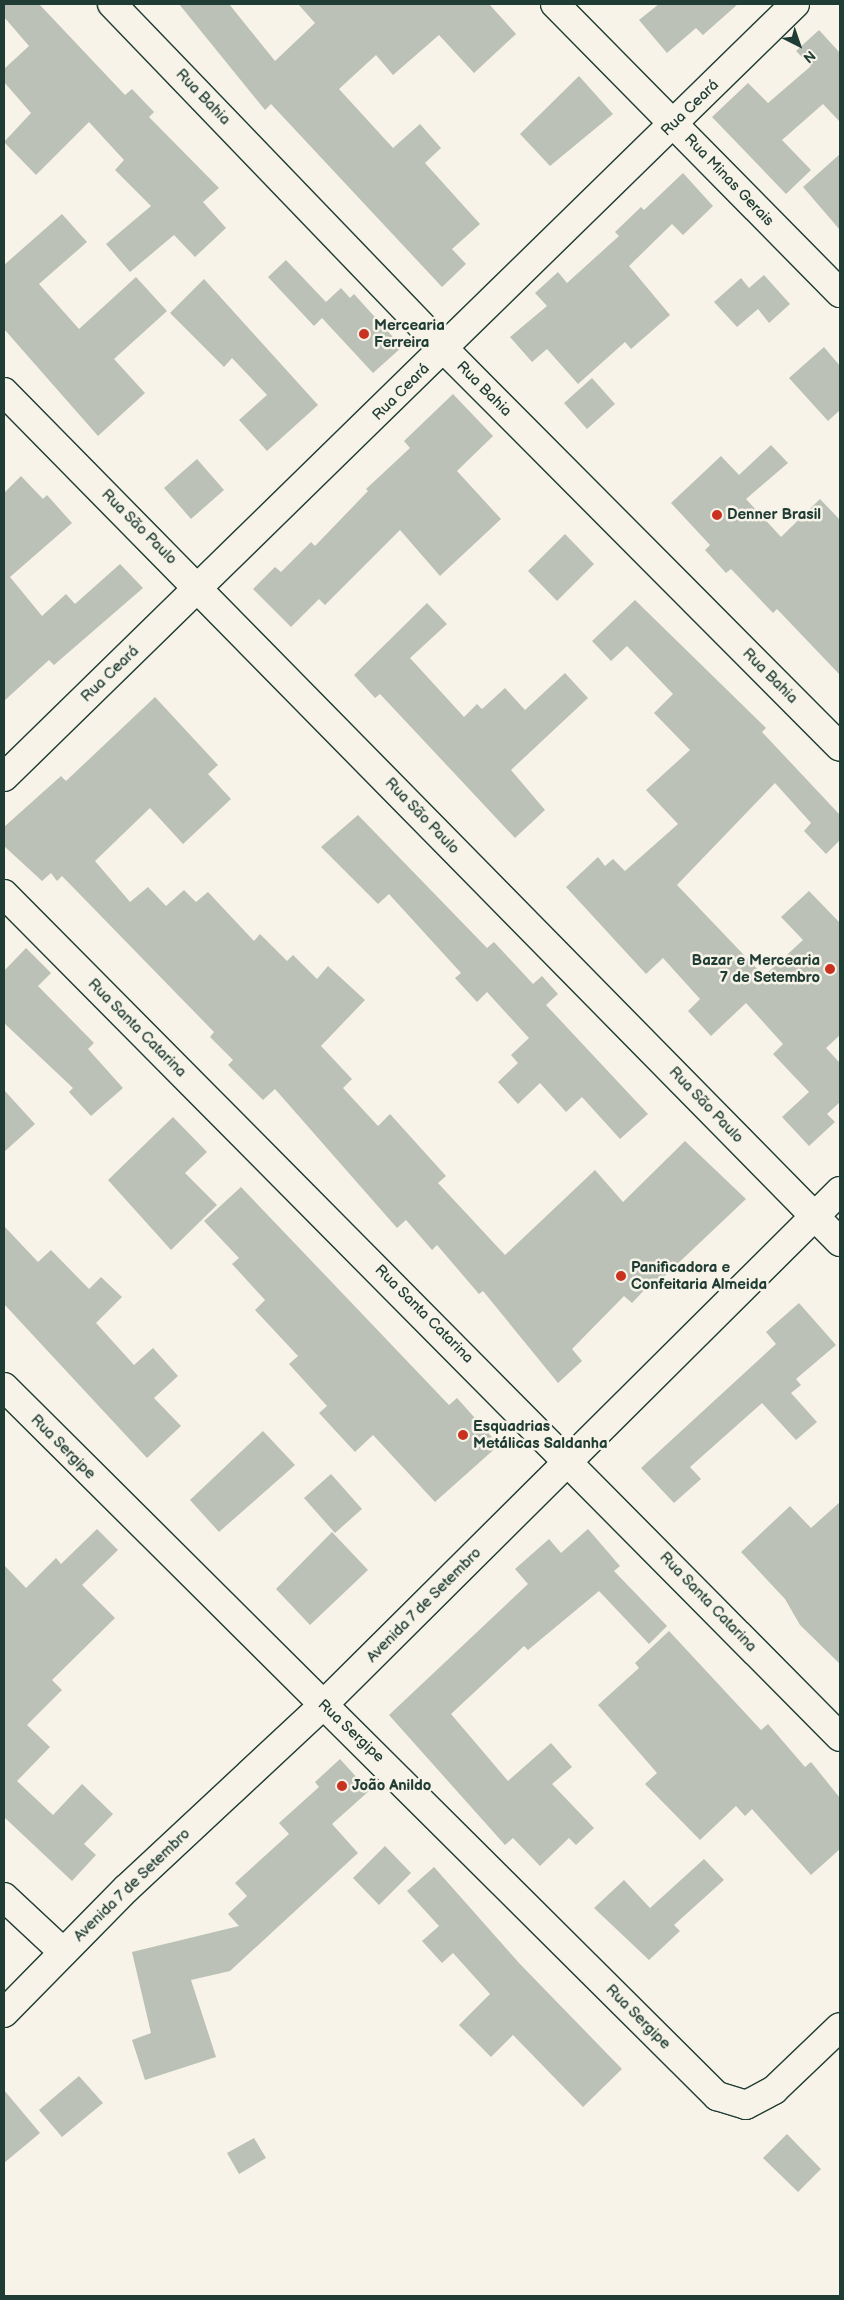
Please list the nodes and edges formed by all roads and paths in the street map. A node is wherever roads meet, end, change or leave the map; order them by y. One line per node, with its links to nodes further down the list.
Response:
1 (112, 4): 6 (street, Rua Bahia)
2 (555, 4): 4 (street, Rua Minas Gerais)
3 (795, 4): 4 (street, Rua Ceará)
4 (674, 124): 5 (street, Rua Minas Gerais); 6 (street, Rua Ceará)
5 (840, 293)
6 (444, 349): 8 (street, Rua Ceará); 9 (street, Rua Bahia)
7 (4, 392): 8 (street, Rua São Paulo)
8 (200, 589): 10 (street, Rua Ceará); 13 (street, Rua São Paulo)
9 (840, 747)
10 (4, 777)
11 (4, 894): 16 (street, Rua Santa Catarina)
12 (840, 1191): 13 (street, Avenida 7 de Setembro)
13 (815, 1216): 14 (street, Rua São Paulo); 16 (street, Avenida 7 de Setembro)
14 (840, 1242)
15 (4, 1387): 17 (street, Rua Sergipe)
16 (570, 1460): 17 (street, Avenida 7 de Setembro); 18 (street, Rua Santa Catarina)
17 (323, 1706): 20 (street, Avenida 7 de Setembro); 22 (street, Rua Sergipe)
18 (840, 1737)
19 (4, 1897): 20 (street)
20 (63, 1952): 21 (street, Avenida 7 de Setembro)
21 (4, 2013)
22 (840, 2027)

